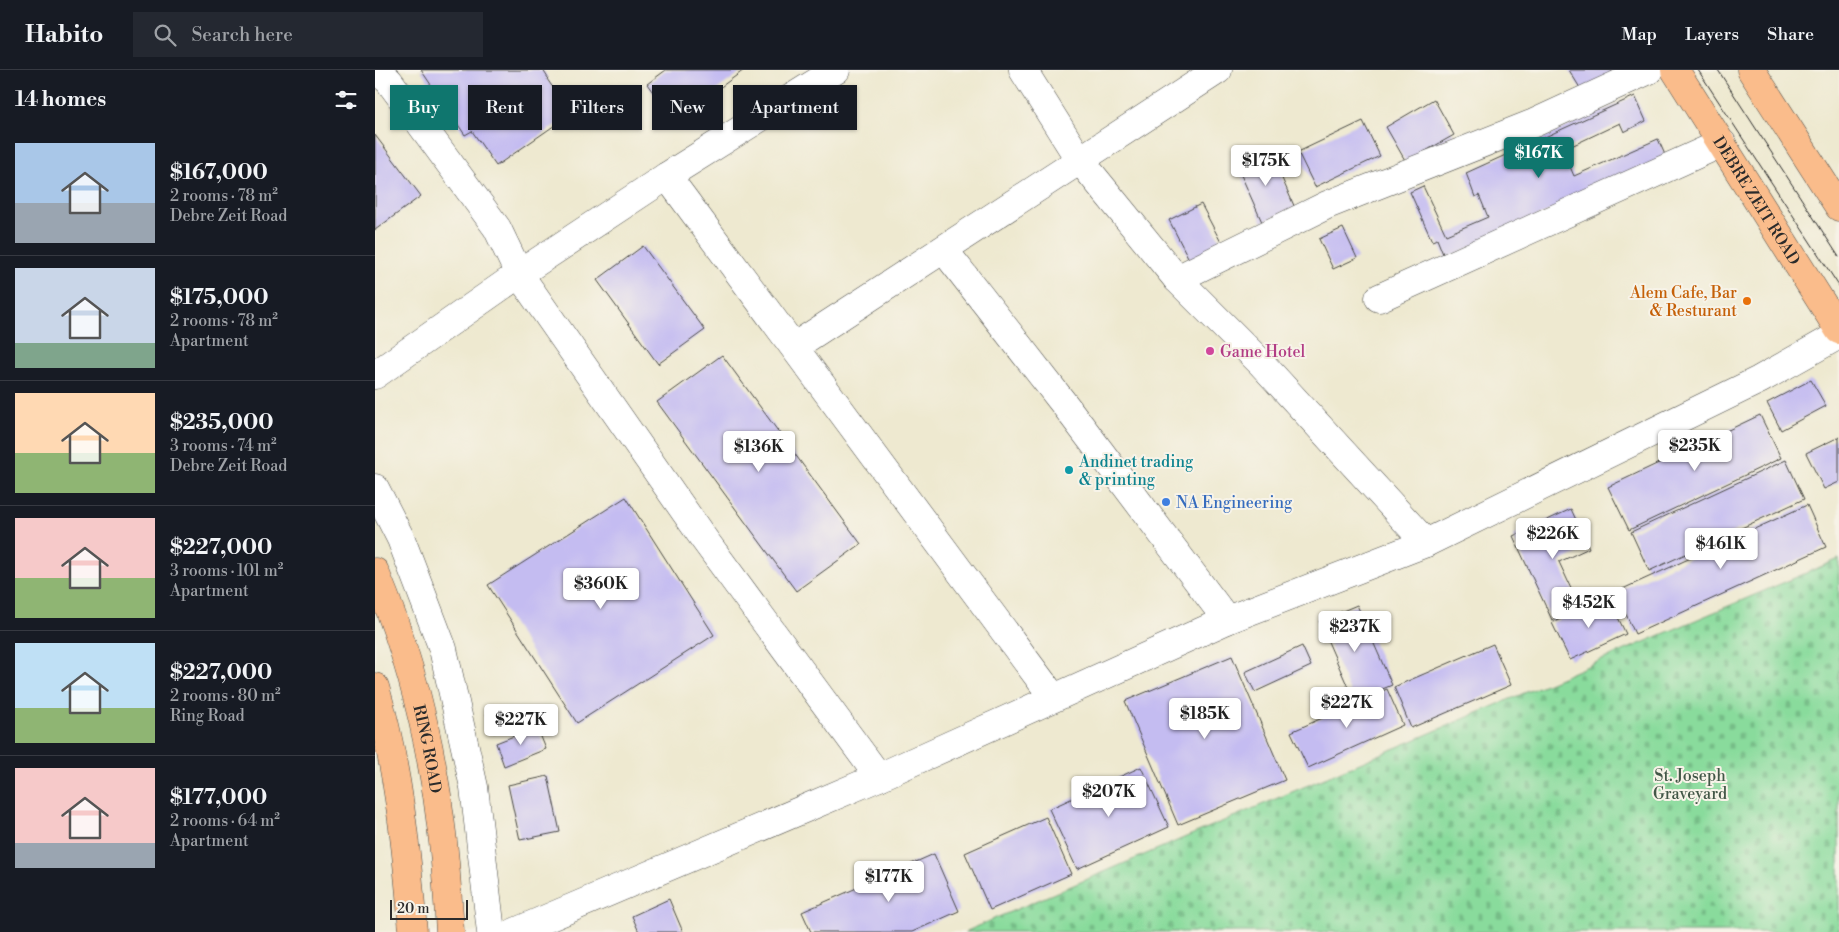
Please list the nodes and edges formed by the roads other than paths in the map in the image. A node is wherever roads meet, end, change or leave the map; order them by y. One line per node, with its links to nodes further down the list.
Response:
1 (377, 70): 13 (street)
2 (837, 70): 10 (street)
3 (1023, 70): 9 (street)
4 (1218, 70): 9 (street)
5 (1649, 70): 14 (street)
6 (1675, 70): 8 (main road, DEBRE ZEIT ROAD)
7 (1751, 70): 11 (main road)
8 (1722, 142): 15 (street); 16 (main road, DEBRE ZEIT ROAD)
9 (1079, 159): 12 (street); 14 (street)
10 (667, 176): 13 (street); 18 (street)
11 (1839, 206)
12 (944, 250): 18 (street); 23 (street)
13 (519, 274): 19 (street); 26 (street)
14 (1177, 279): 21 (street)
15 (1379, 298)
16 (1839, 330)
17 (1839, 335): 21 (street)
18 (795, 346): 25 (street)
19 (375, 376)
20 (375, 488): 29 (street)
21 (1426, 543): 23 (street)
22 (375, 572): 28 (main road, RING ROAD)
23 (1227, 620): 25 (street)
24 (375, 687): 27 (main road)
25 (1053, 698): 26 (street)
26 (879, 778): 30 (street)
27 (413, 932)
28 (450, 932)
29 (491, 932)
30 (515, 932)

